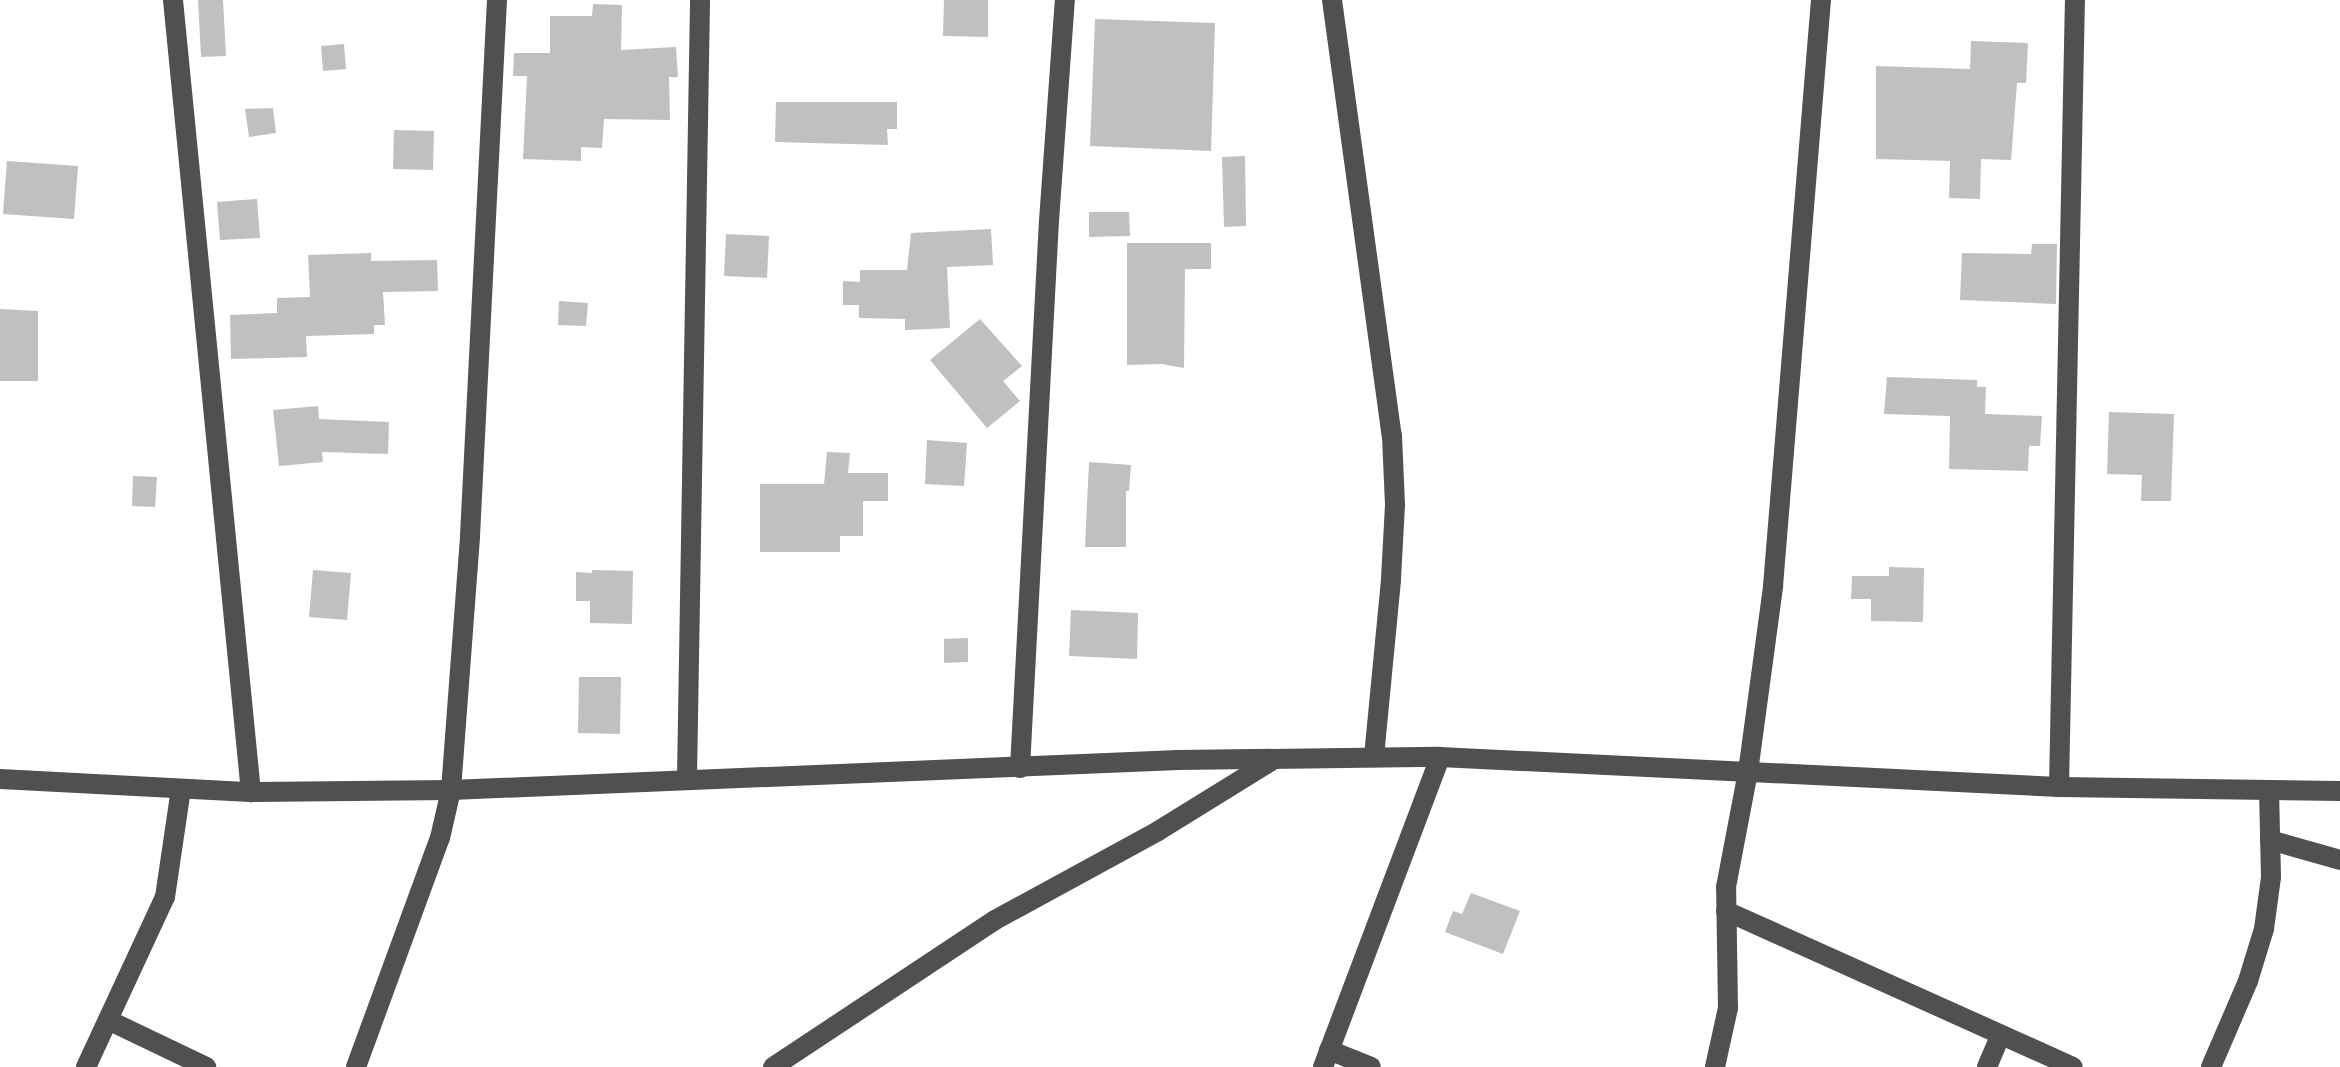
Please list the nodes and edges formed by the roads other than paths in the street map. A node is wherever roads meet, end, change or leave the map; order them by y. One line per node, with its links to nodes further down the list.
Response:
1 (173, 0): 19 (street)
2 (497, 0): 17 (street)
3 (700, 0): 13 (street)
4 (1065, 0): 11 (street)
5 (1332, 0): 8 (street)
6 (1821, 0): 12 (street)
7 (2075, 0): 15 (street)
8 (1374, 757): 9 (street); 10 (street)
9 (1440, 757): 12 (street); 26 (street)
10 (1273, 760): 11 (street); 30 (street)
11 (1020, 768): 13 (street)
12 (1748, 772): 15 (street); 23 (street)
13 (687, 778): 17 (street)
14 (0, 779): 16 (street)
15 (2059, 787): 20 (street)
16 (181, 789): 19 (street); 24 (street)
17 (451, 790): 19 (street); 29 (street)
18 (2340, 791): 20 (street)
19 (251, 792)
20 (2269, 792): 21 (street)
21 (2270, 840): 22 (street); 35 (street)
22 (2340, 860)
23 (1726, 911): 25 (street); 32 (street)
24 (108, 1020): 27 (street); 28 (street)
25 (2000, 1036): 33 (street); 34 (street)
26 (1326, 1058): 31 (street)
27 (86, 1067)
28 (206, 1067)
29 (356, 1067)
30 (773, 1067)
31 (1371, 1067)
32 (1715, 1067)
33 (1987, 1067)
34 (2073, 1067)
35 (2211, 1067)

